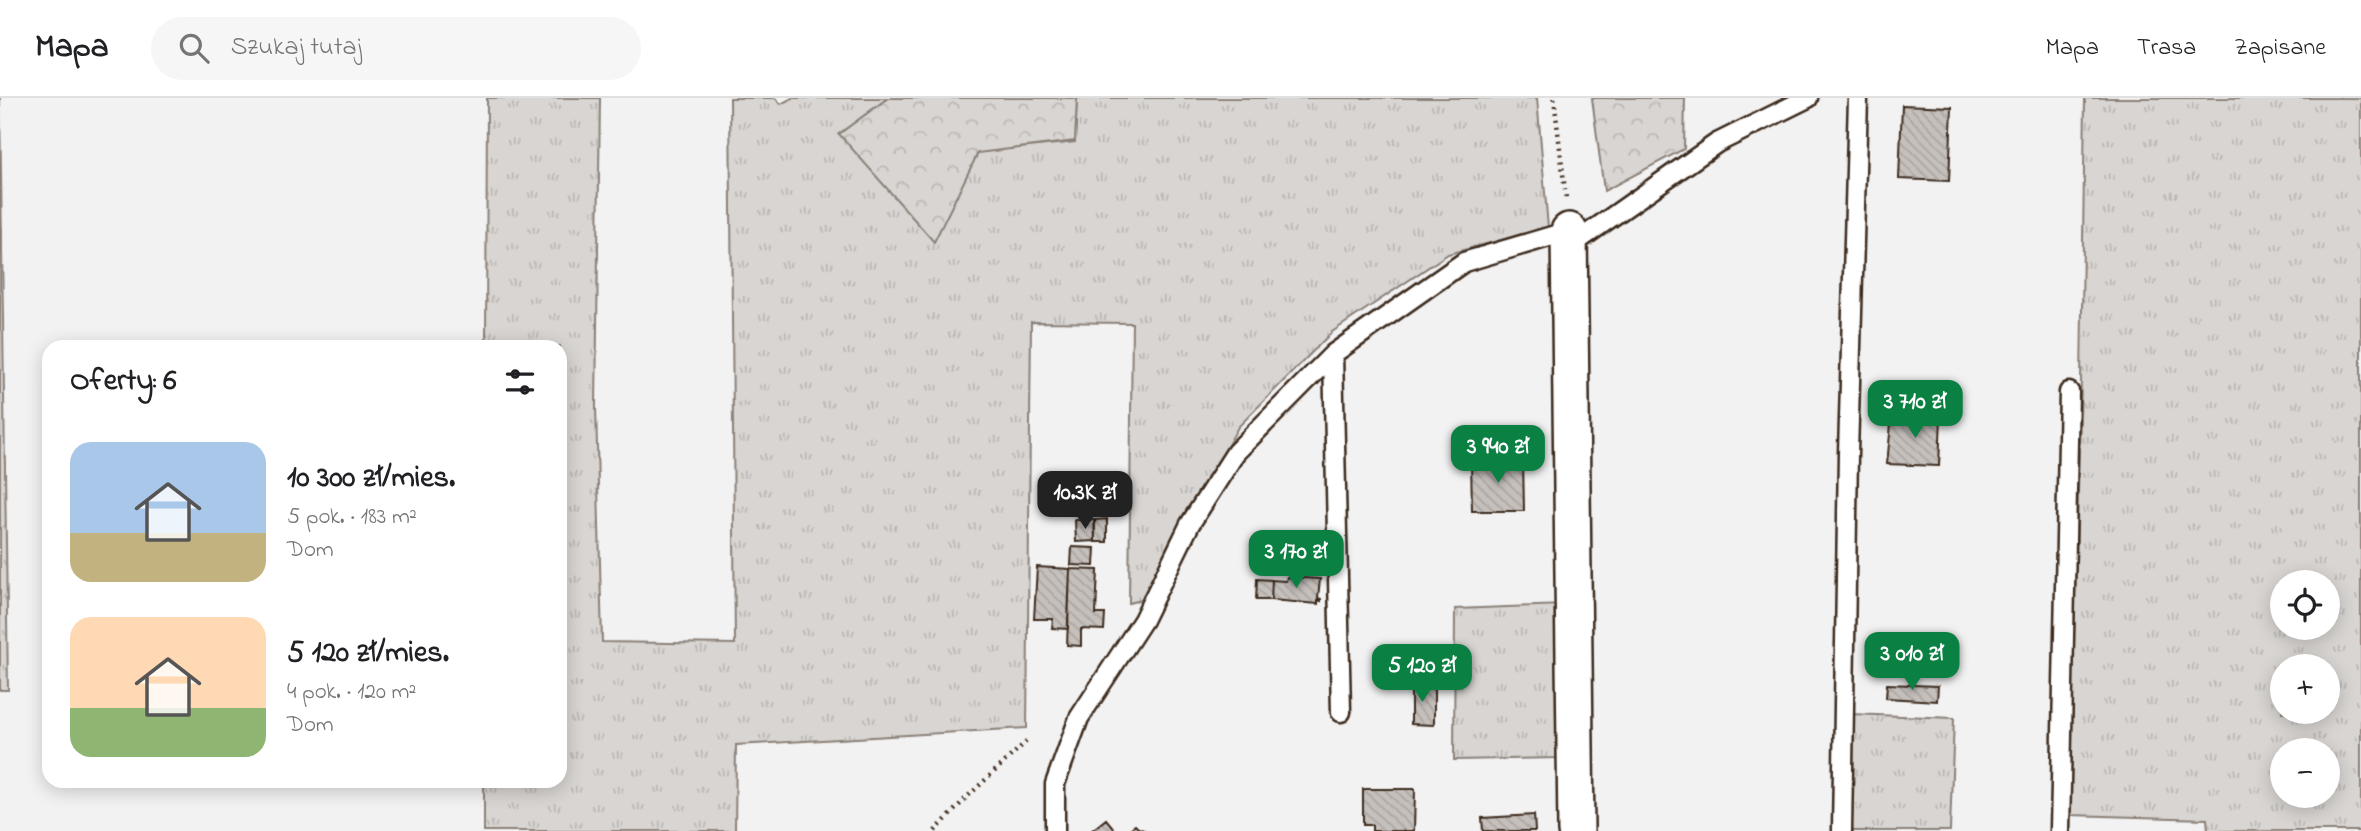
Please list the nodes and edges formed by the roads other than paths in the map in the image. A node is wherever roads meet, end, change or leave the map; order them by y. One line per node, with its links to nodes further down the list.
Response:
1 (1808, 98): 3 (lane)
2 (1857, 98): 9 (lane)
3 (1569, 239): 4 (lane); 8 (street)
4 (1333, 354): 6 (lane); 7 (lane)
5 (2069, 392): 10 (lane)
6 (1341, 712)
7 (1055, 831)
8 (1576, 831)
9 (1842, 831)
10 (2060, 831)

